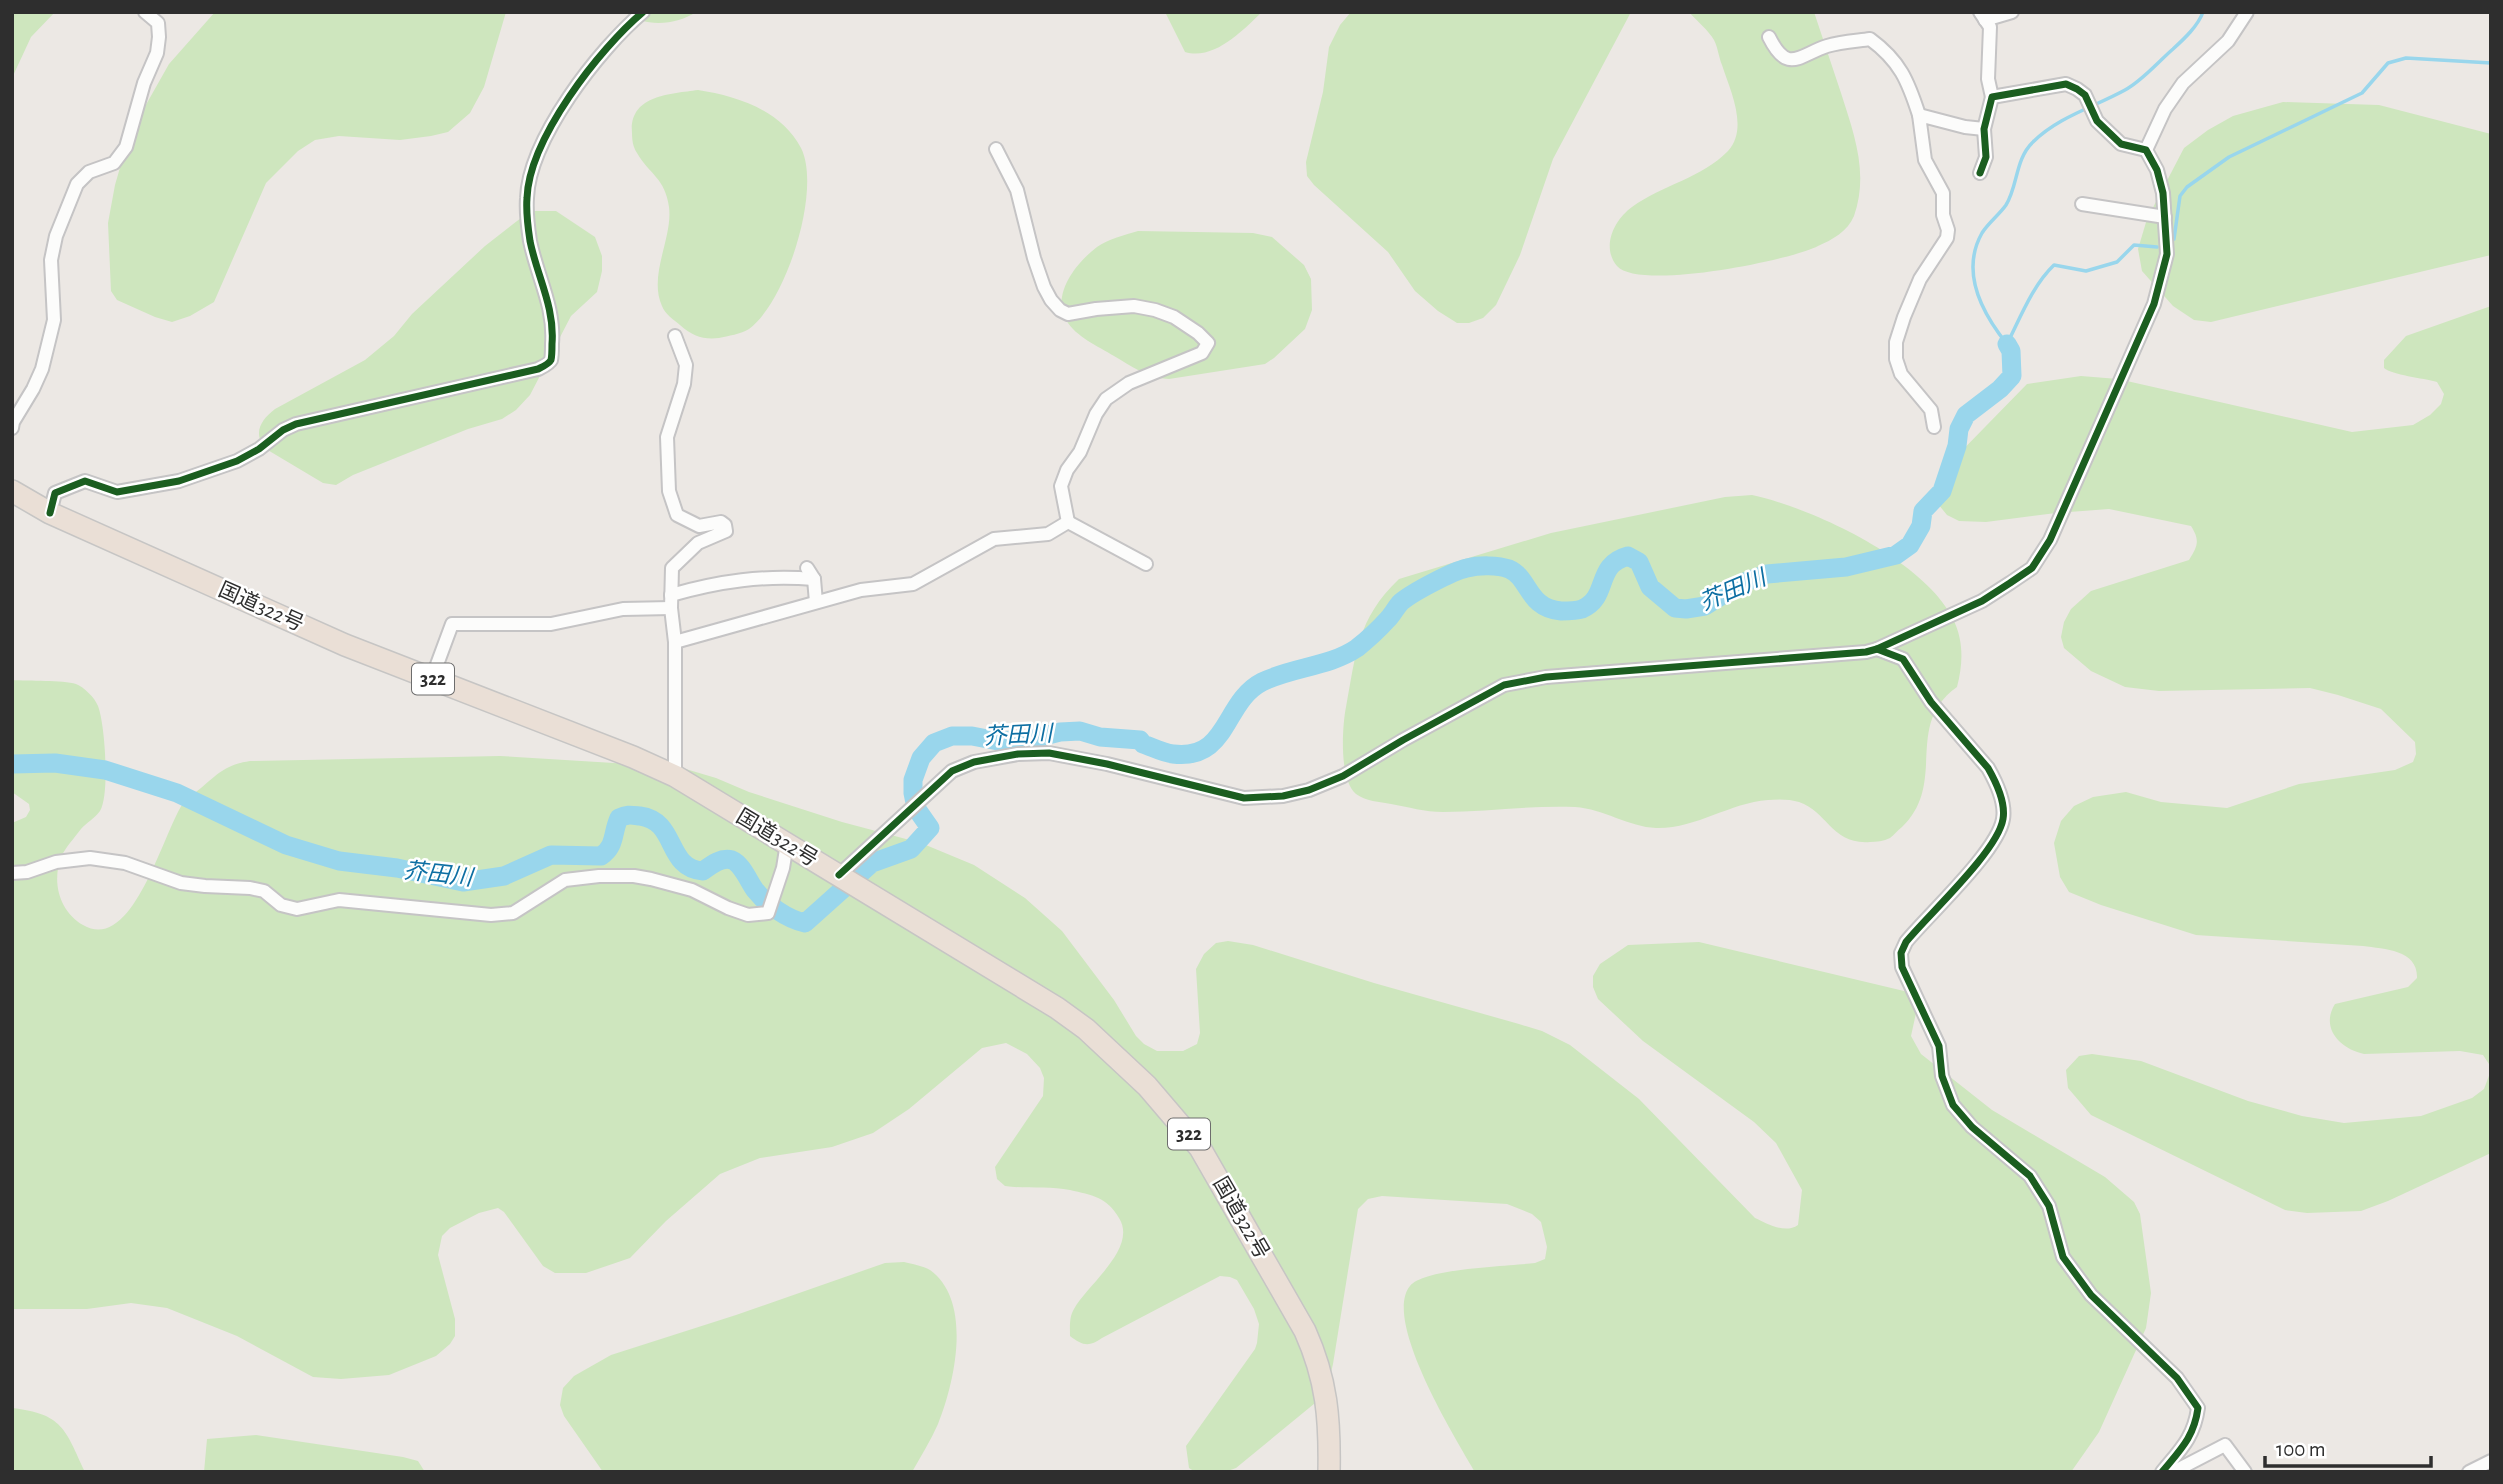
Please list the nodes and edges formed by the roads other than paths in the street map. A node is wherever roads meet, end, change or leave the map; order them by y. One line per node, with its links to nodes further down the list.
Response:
1 (145, 12): 17 (street)
2 (643, 12): 19 (street)
3 (2012, 12): 5 (street)
4 (2247, 12): 11 (street)
5 (1982, 16): 7 (street)
6 (1769, 37): 8 (street)
7 (1992, 97): 9 (street); 11 (street)
8 (1919, 115): 9 (street); 16 (street)
9 (1984, 130): 12 (street)
10 (996, 149): 20 (street)
11 (2146, 150): 14 (street)
12 (1980, 173)
13 (2082, 204): 14 (street)
14 (2165, 217): 25 (street)
15 (676, 336): 22 (street)
16 (1934, 427)
17 (12, 428)
18 (12, 491): 19 (highway, 国道322号 / 322)
19 (50, 513): 26 (highway, 国道322号 / 322)
20 (1068, 522): 21 (street); 23 (street)
21 (1146, 564)
22 (671, 601): 23 (street); 24 (street); 26 (street)
23 (816, 603): 24 (street)
24 (675, 642): 27 (street)
25 (1877, 649): 30 (street); 33 (street)
26 (432, 678): 27 (highway, 国道322号 / 322)
27 (675, 776): 28 (highway, 国道322号 / 322)
28 (787, 843): 29 (street); 30 (highway, 国道322号 / 322)
29 (12, 873)
30 (843, 877): 32 (highway, 国道322号 / 322)
31 (2491, 1461): 36 (street)
32 (1329, 1472)
33 (2162, 1472)
34 (2173, 1472): 35 (street)
35 (2245, 1472)
36 (2469, 1472)

